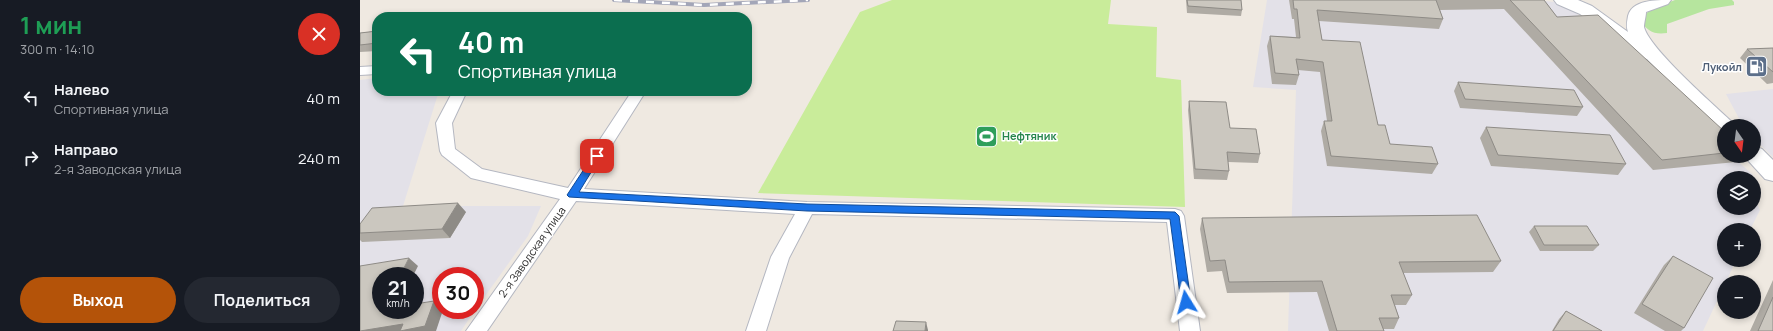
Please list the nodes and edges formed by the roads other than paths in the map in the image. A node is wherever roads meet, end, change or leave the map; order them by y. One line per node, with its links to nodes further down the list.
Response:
1 (1563, 0): 4 (main road)
2 (1662, 0): 3 (main road)
3 (1634, 4): 4 (main road); 5 (main road)
4 (1580, 5): 5 (main road)
5 (1659, 62): 10 (main road)
6 (372, 70): 7 (street)
7 (360, 71)
8 (458, 96): 13 (street)
9 (636, 96): 13 (street, 2-я Заводская улица)
10 (1717, 119)
11 (1761, 161): 12 (main road)
12 (1773, 173)
13 (572, 195): 14 (street); 15 (street, 2-я Заводская улица)
14 (807, 208): 16 (street); 17 (street)
15 (476, 331)
16 (756, 331)
17 (1190, 331)

